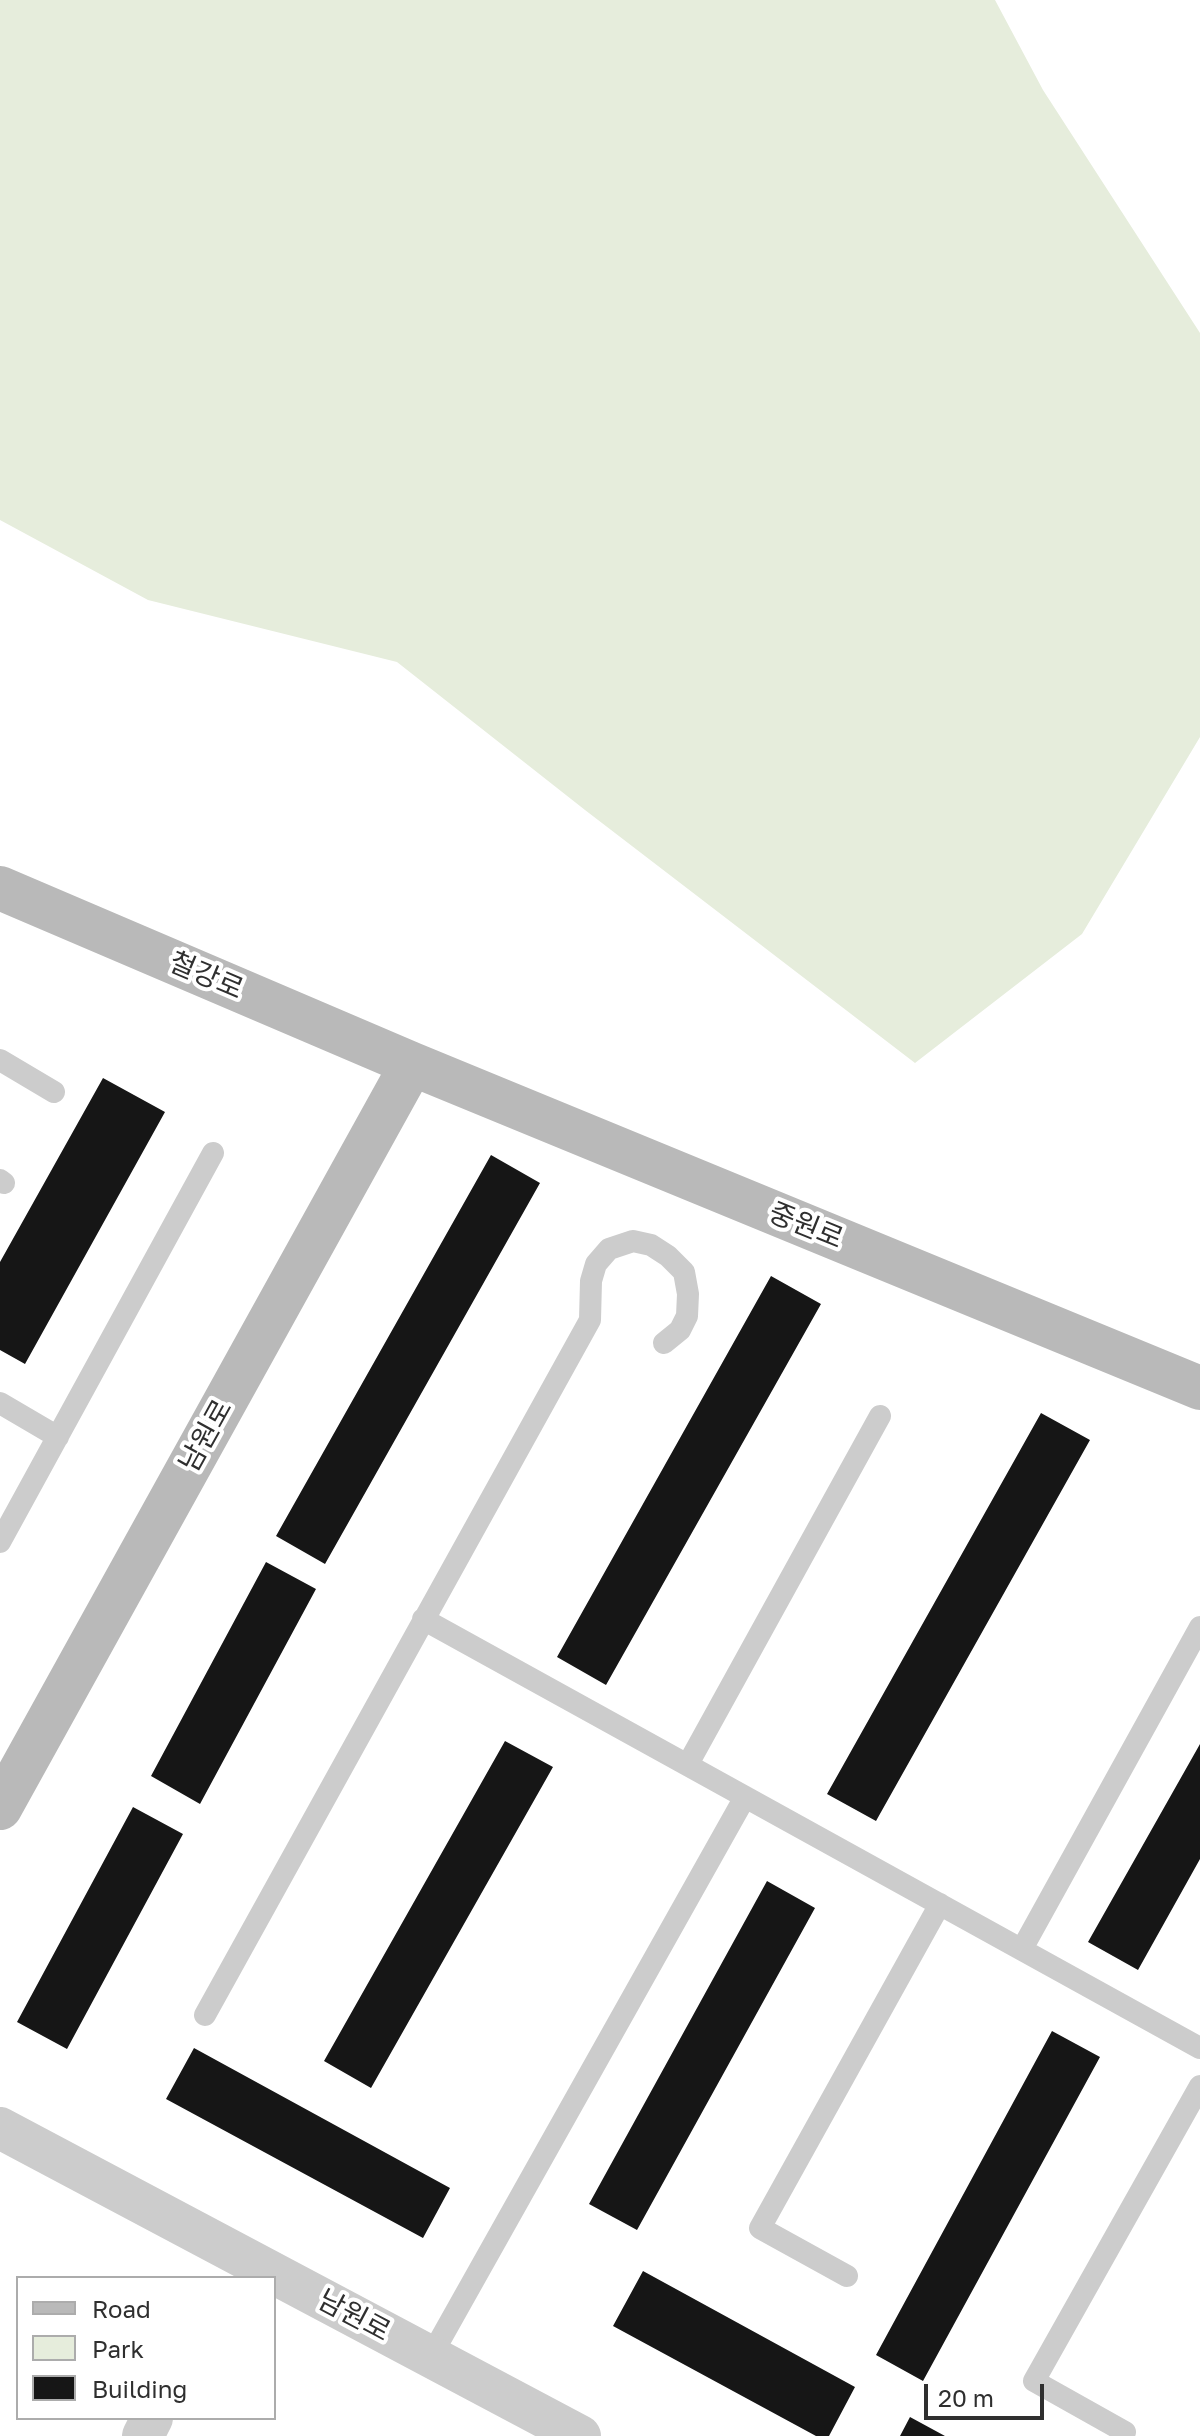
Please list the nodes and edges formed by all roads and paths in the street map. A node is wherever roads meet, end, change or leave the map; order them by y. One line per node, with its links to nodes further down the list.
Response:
1 (0, 888): 3 (street, 철강로)
2 (0, 1060): 4 (lane)
3 (412, 1064): 7 (street, 중원로); 16 (street, 남원로)
4 (54, 1092)
5 (213, 1153): 10 (lane)
6 (664, 1343): 12 (lane)
7 (1200, 1388)
8 (0, 1403): 10 (lane)
9 (880, 1416): 14 (lane)
10 (58, 1437): 11 (lane)
11 (0, 1542)
12 (423, 1619): 14 (lane); 19 (lane)
13 (1200, 1627): 18 (lane)
14 (688, 1764): 15 (lane)
15 (745, 1797): 17 (lane); 27 (lane)
16 (0, 1808)
17 (940, 1904): 18 (lane); 25 (lane)
18 (1022, 1949): 20 (lane)
19 (205, 2015)
20 (1200, 2048)
21 (1200, 2086): 28 (lane)
22 (0, 2128): 23 (street, 남원로)
23 (235, 2267): 24 (street, 남원로)
24 (255, 2276)
25 (847, 2276)
26 (276, 2286): 27 (street, 남원로)
27 (431, 2356): 29 (street, 남원로)
28 (1125, 2432)
29 (580, 2436)

